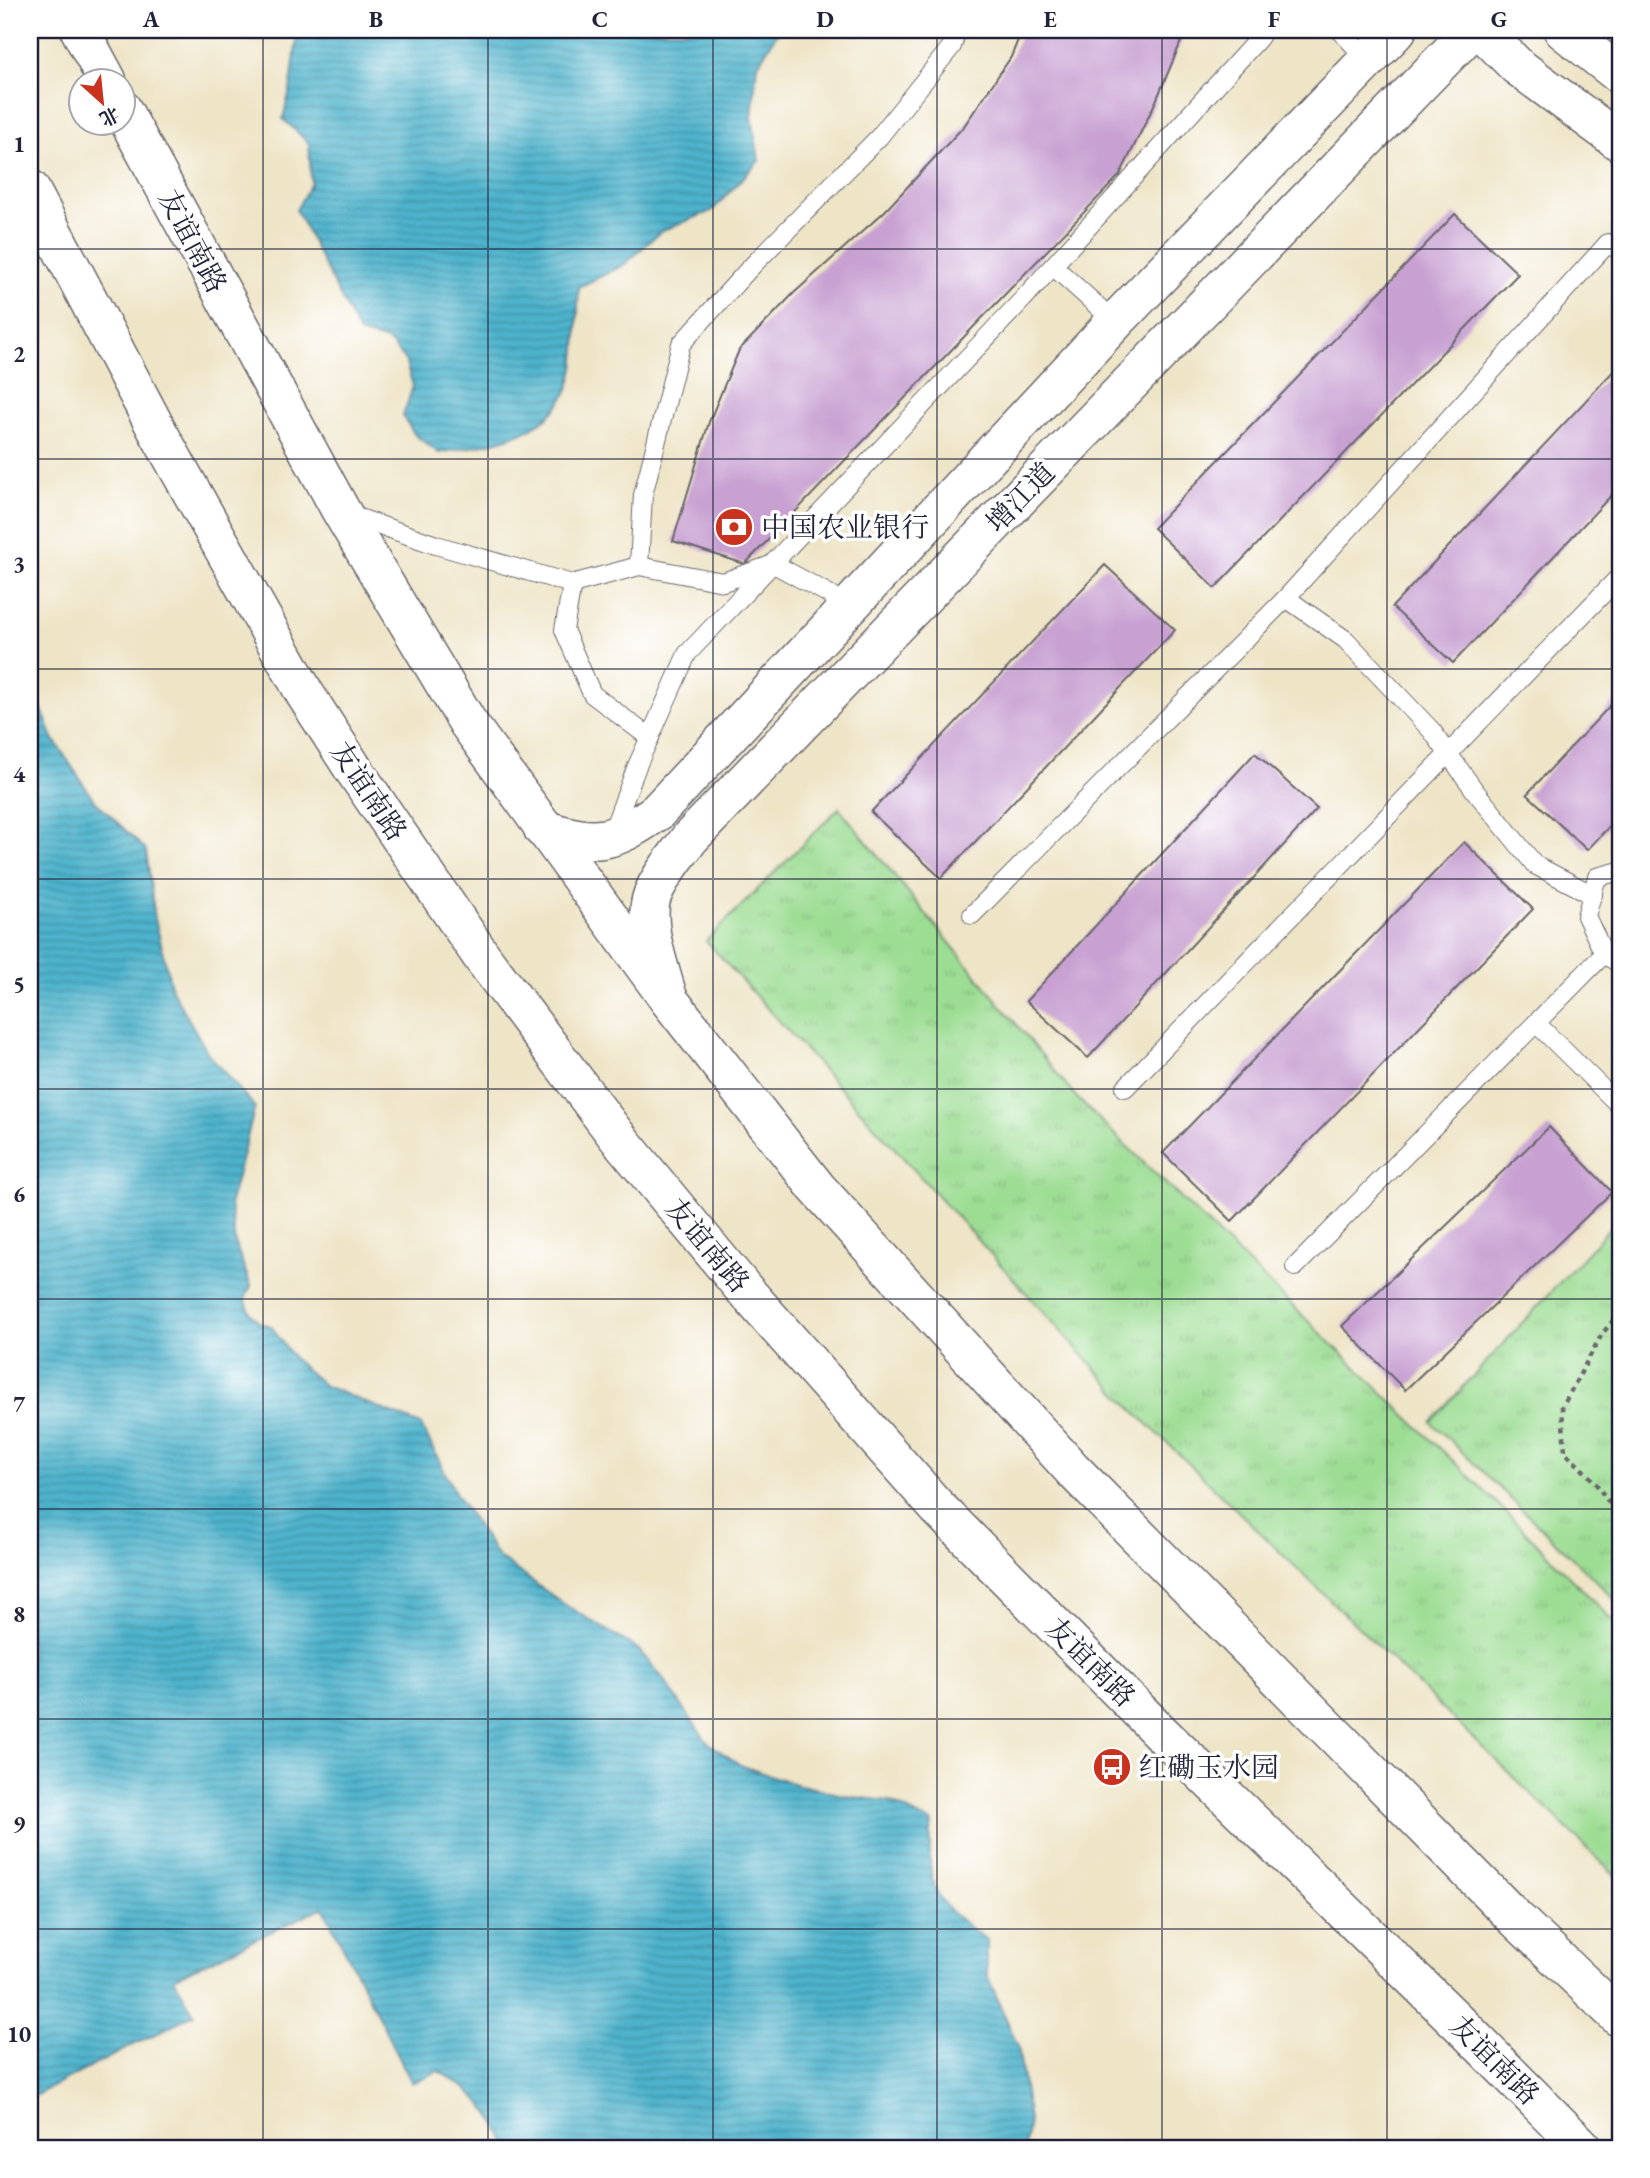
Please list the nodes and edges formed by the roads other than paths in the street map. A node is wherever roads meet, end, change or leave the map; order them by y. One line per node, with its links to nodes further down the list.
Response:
1 (80, 30): 10 (main road)
2 (957, 30): 20 (lane)
3 (1264, 30): 16 (lane)
4 (1340, 30): 9 (lane)
5 (1397, 30): 9 (main road, 增江道)
6 (1472, 30): 34 (main road, 增江道)
7 (1482, 30): 13 (main road)
8 (1563, 30): 11 (main road)
9 (1367, 60): 17 (main road, 增江道)
10 (99, 66)
11 (1620, 75)
12 (136, 135): 18 (main road, 友谊南路)
13 (1620, 142)
14 (30, 189): 40 (main road, 友谊南路)
15 (1620, 251): 23 (lane)
16 (1053, 266): 17 (lane); 19 (lane)
17 (1115, 322): 24 (main road, 增江道)
18 (341, 511): 22 (lane); 27 (main road, 友谊南路)
19 (774, 564): 20 (lane); 24 (lane); 25 (lane)
20 (639, 566): 22 (lane)
21 (1620, 576): 26 (lane)
22 (572, 584): 25 (lane)
23 (1286, 598): 26 (lane); 31 (lane)
24 (849, 605): 28 (main road, 增江道)
25 (650, 738): 28 (lane)
26 (1449, 754): 30 (lane); 36 (lane)
27 (543, 829): 28 (main road, 增江道); 34 (main road, 友谊南路)
28 (609, 839)
29 (1620, 871): 30 (lane)
30 (1593, 895): 32 (lane)
31 (972, 915)
32 (1604, 954): 33 (lane); 35 (lane)
33 (1620, 964)
34 (669, 1000): 39 (main road, 友谊南路)
35 (1536, 1023): 37 (lane); 38 (lane)
36 (1125, 1088)
37 (1620, 1106)
38 (1295, 1267)
39 (1620, 2018)
40 (1583, 2148)

